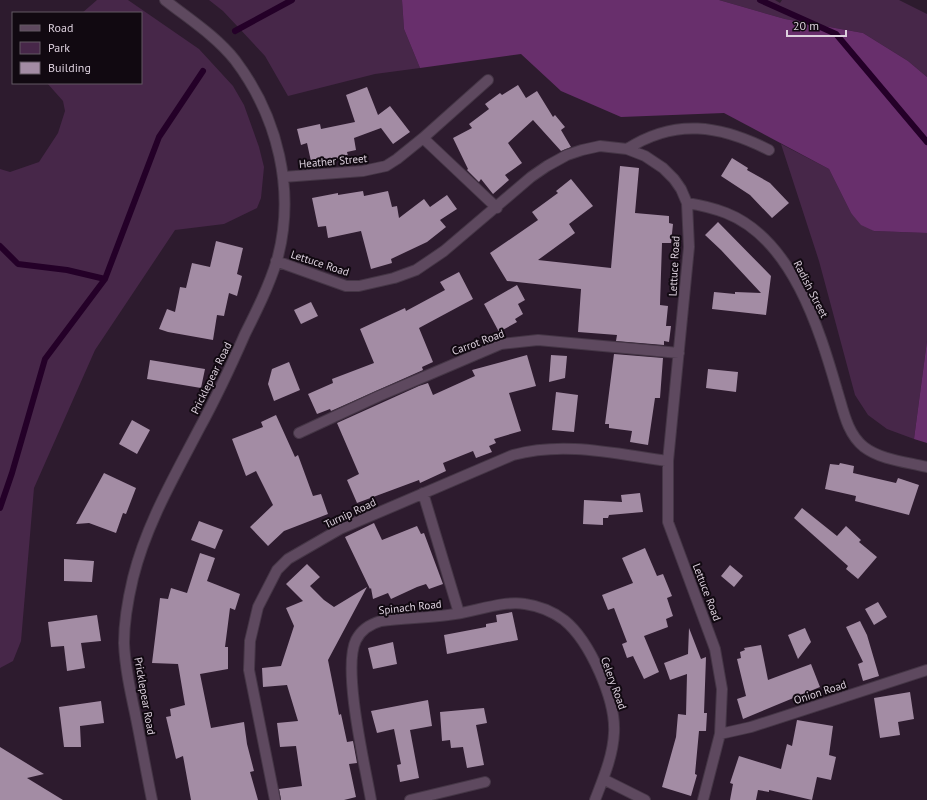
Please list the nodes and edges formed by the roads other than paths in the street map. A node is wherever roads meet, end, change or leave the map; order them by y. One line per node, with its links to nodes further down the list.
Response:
1 (165, 0): 6 (street, Pricklepear Road)
2 (488, 80): 3 (street, Heather Street)
3 (423, 138): 6 (street, Heather Street); 8 (street)
4 (628, 149): 5 (street); 7 (street, Lettuce Road); 8 (street, Lettuce Road)
5 (769, 150)
6 (283, 177): 9 (street, Pricklepear Road)
7 (687, 203): 10 (street, Lettuce Road); 13 (street, Radish Street)
8 (497, 208): 9 (street, Lettuce Road)
9 (276, 261): 21 (street, Pricklepear Road)
10 (679, 353): 11 (street, Carrot Road); 12 (street, Lettuce Road)
11 (299, 433)
12 (668, 461): 14 (street, Turnip Road); 18 (street, Lettuce Road)
13 (927, 467)
14 (423, 493): 16 (street); 22 (street, Turnip Road)
15 (515, 602): 16 (street, Spinach Road); 19 (street, Celery Road)
16 (459, 613): 23 (street, Spinach Road)
17 (927, 670): 18 (street, Onion Road)
18 (720, 734): 27 (street, Lettuce Road)
19 (603, 778): 25 (street, Celery Road); 26 (street)
20 (485, 782): 24 (street)
21 (152, 800)
22 (275, 800)
23 (371, 800)
24 (410, 800)
25 (595, 800)
26 (645, 800)
27 (703, 800)

